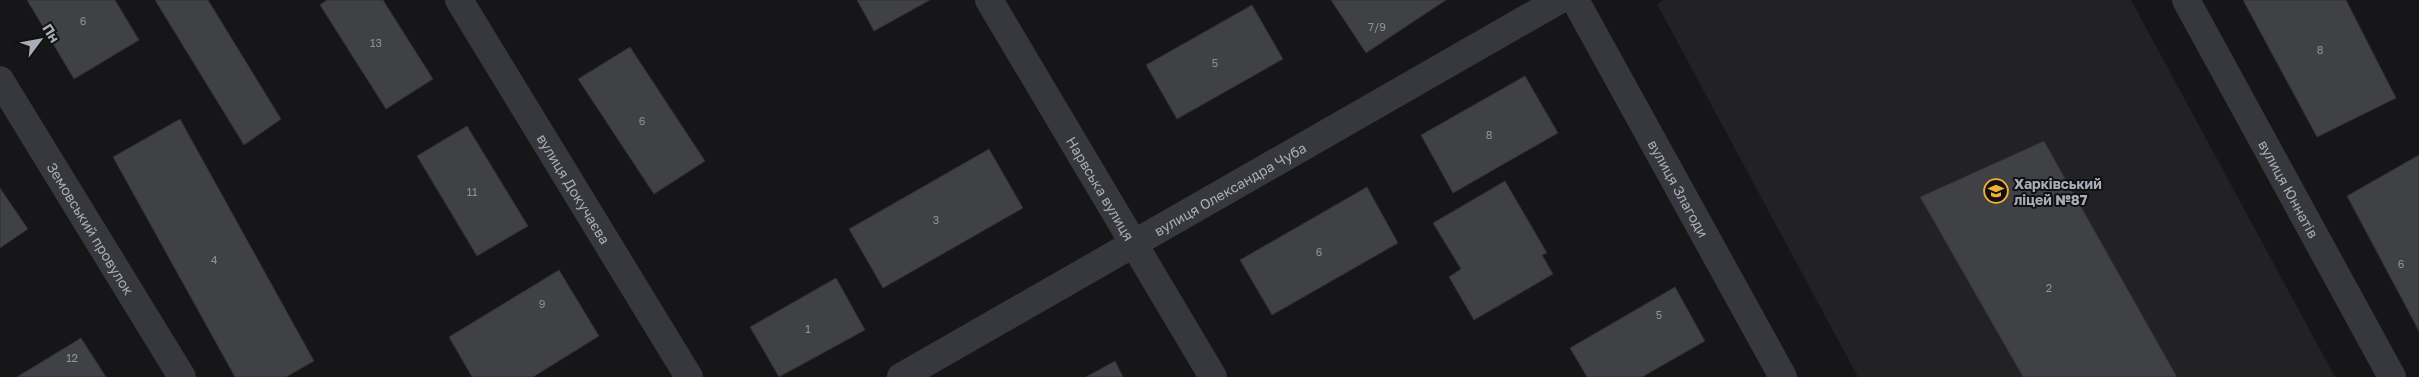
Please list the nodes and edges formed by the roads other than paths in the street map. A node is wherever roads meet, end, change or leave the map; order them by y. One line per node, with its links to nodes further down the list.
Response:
1 (459, 0): 9 (street, вулиця Докучаєва)
2 (988, 0): 7 (street, Нарвська вулиця)
3 (1559, 0): 7 (street, вулиця Олександра Чуба)
4 (1576, 0): 12 (street, вулиця Злагоди)
5 (2186, 0): 13 (street, вулиця Юннатів)
6 (0, 80): 8 (street, Земовський провулок)
7 (1134, 244): 10 (street, вулиця Олександра Чуба); 11 (street, Нарвська вулиця)
8 (182, 377)
9 (689, 377)
10 (901, 377)
11 (1213, 377)
12 (1783, 377)
13 (2392, 377)

